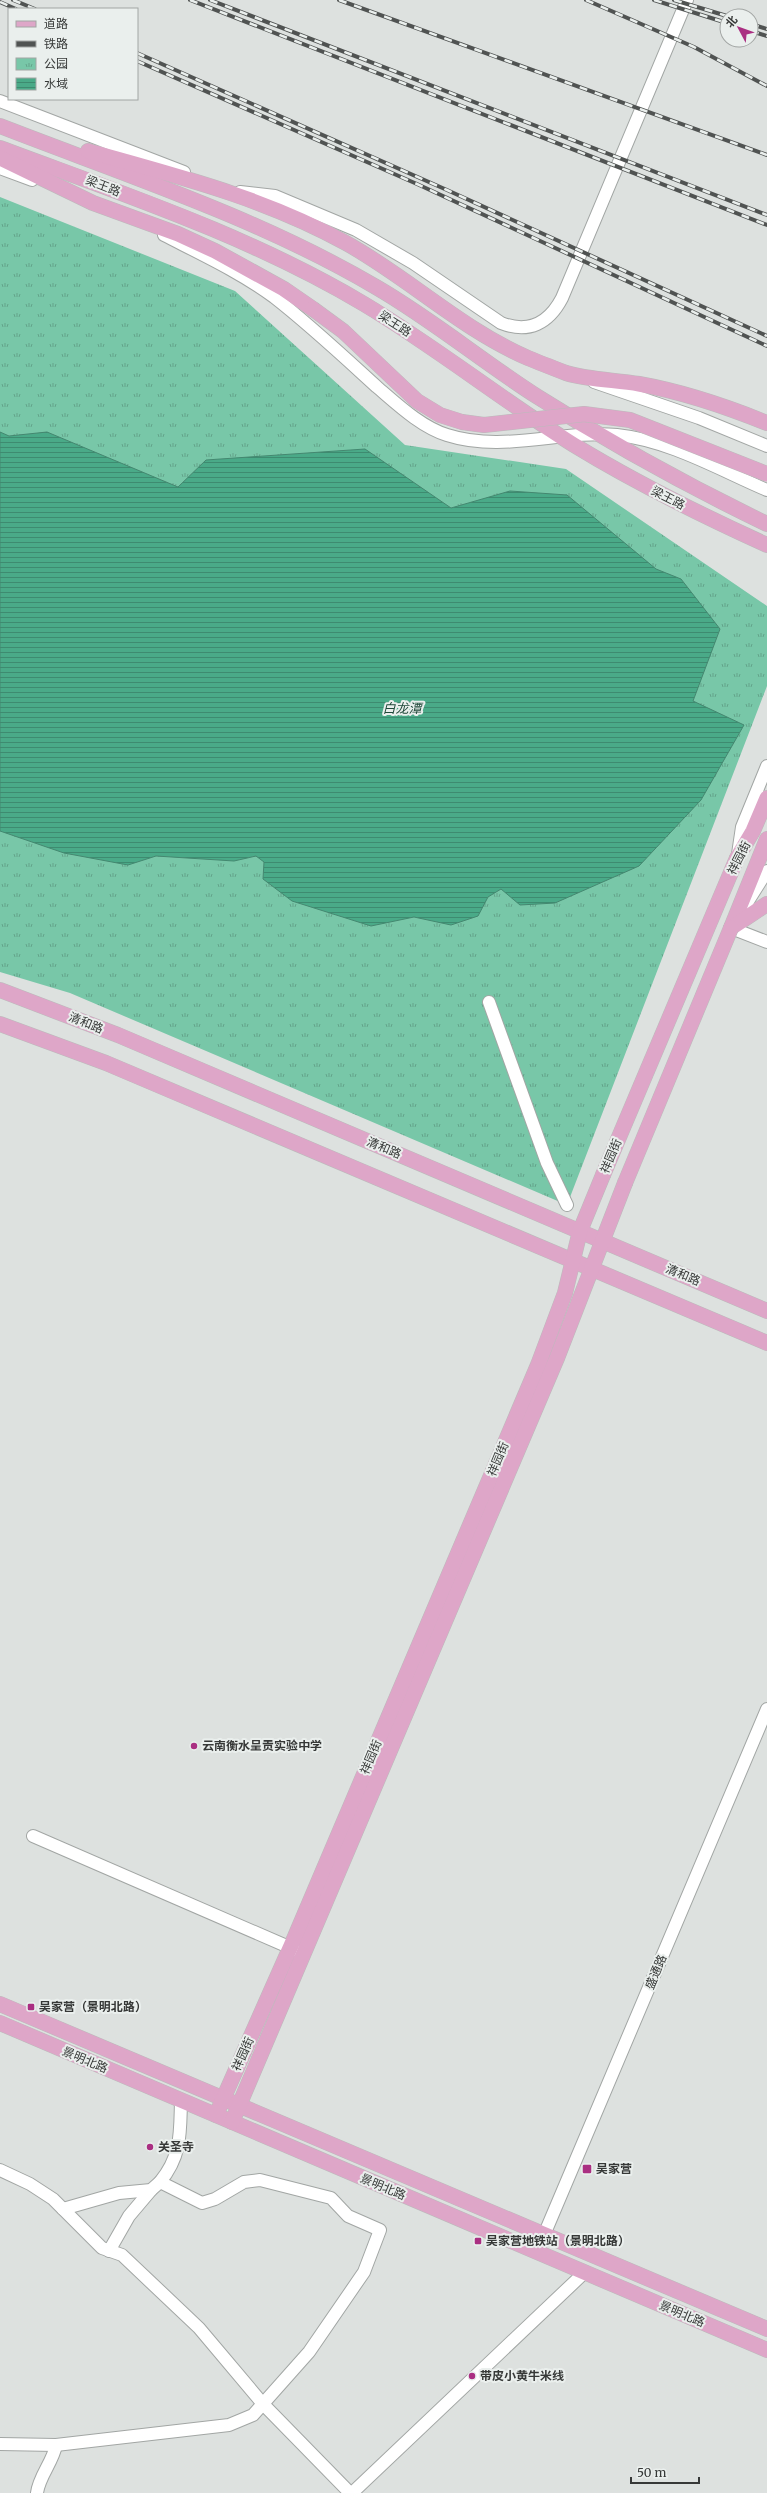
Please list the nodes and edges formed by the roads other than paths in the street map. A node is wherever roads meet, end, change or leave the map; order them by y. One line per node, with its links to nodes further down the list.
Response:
1 (687, 0): 7 (street)
2 (0, 101): 7 (street)
3 (0, 126): 7 (main road, 梁王路); 14 (main road, 梁王路)
4 (0, 148): 15 (main road, 梁王路)
5 (0, 158): 8 (main road)
6 (0, 168): 8 (street)
7 (232, 192): 9 (main road, 梁王路)
8 (93, 203): 12 (main road, bridge); 13 (street)
9 (568, 373): 10 (main road, 梁王路); 11 (street)
10 (767, 423)
11 (767, 446)
12 (767, 474)
13 (767, 490)
14 (767, 524)
15 (767, 546)
16 (767, 766): 19 (street)
17 (767, 798): 19 (main road, 祥园街)
18 (767, 839): 22 (main road, 祥园街)
19 (737, 858): 28 (main road, 祥园街, bridge)
20 (767, 871): 22 (street)
21 (767, 904): 22 (main road)
22 (731, 928): 23 (street); 29 (main road, 祥园街, bridge)
23 (767, 942)
24 (0, 990): 28 (main road, 清和路)
25 (489, 1002): 27 (street)
26 (0, 1024): 30 (main road)
27 (567, 1205)
28 (580, 1231): 29 (main road, 清和路); 30 (main road, 祥园街)
29 (601, 1240): 31 (main road, 祥园街); 32 (main road, 清和路)
30 (573, 1261): 31 (main road); 36 (main road, 祥园街)
31 (591, 1269): 33 (main road); 37 (main road, 祥园街)
32 (767, 1311)
33 (767, 1343)
34 (767, 1709): 49 (street, 盛通路)
35 (33, 1836): 36 (street)
36 (290, 1947): 37 (street); 40 (main road, 祥园街)
37 (304, 1954): 42 (main road, 祥园街)
38 (0, 2004): 40 (main road, 景明北路)
39 (0, 2023): 41 (main road, 景明北路)
40 (223, 2098): 42 (main road, 景明北路); 43 (main road, 祥园街)
41 (181, 2101): 43 (main road, 景明北路); 46 (street)
42 (239, 2105): 44 (main road, 祥园街); 49 (main road, 景明北路)
43 (216, 2115): 44 (main road, 景明北路)
44 (232, 2122): 51 (main road, 景明北路)
45 (0, 2170): 48 (street)
46 (160, 2182): 47 (street); 54 (street)
47 (151, 2190): 48 (street); 50 (street)
48 (63, 2209): 50 (street)
49 (544, 2235): 52 (main road, 景明北路)
50 (109, 2251): 54 (street)
51 (584, 2272): 53 (main road, 景明北路); 58 (street)
52 (767, 2329)
53 (767, 2350)
54 (263, 2404): 56 (street); 58 (street)
55 (0, 2444): 56 (street)
56 (56, 2445): 57 (street)
57 (37, 2493)
58 (351, 2493)

